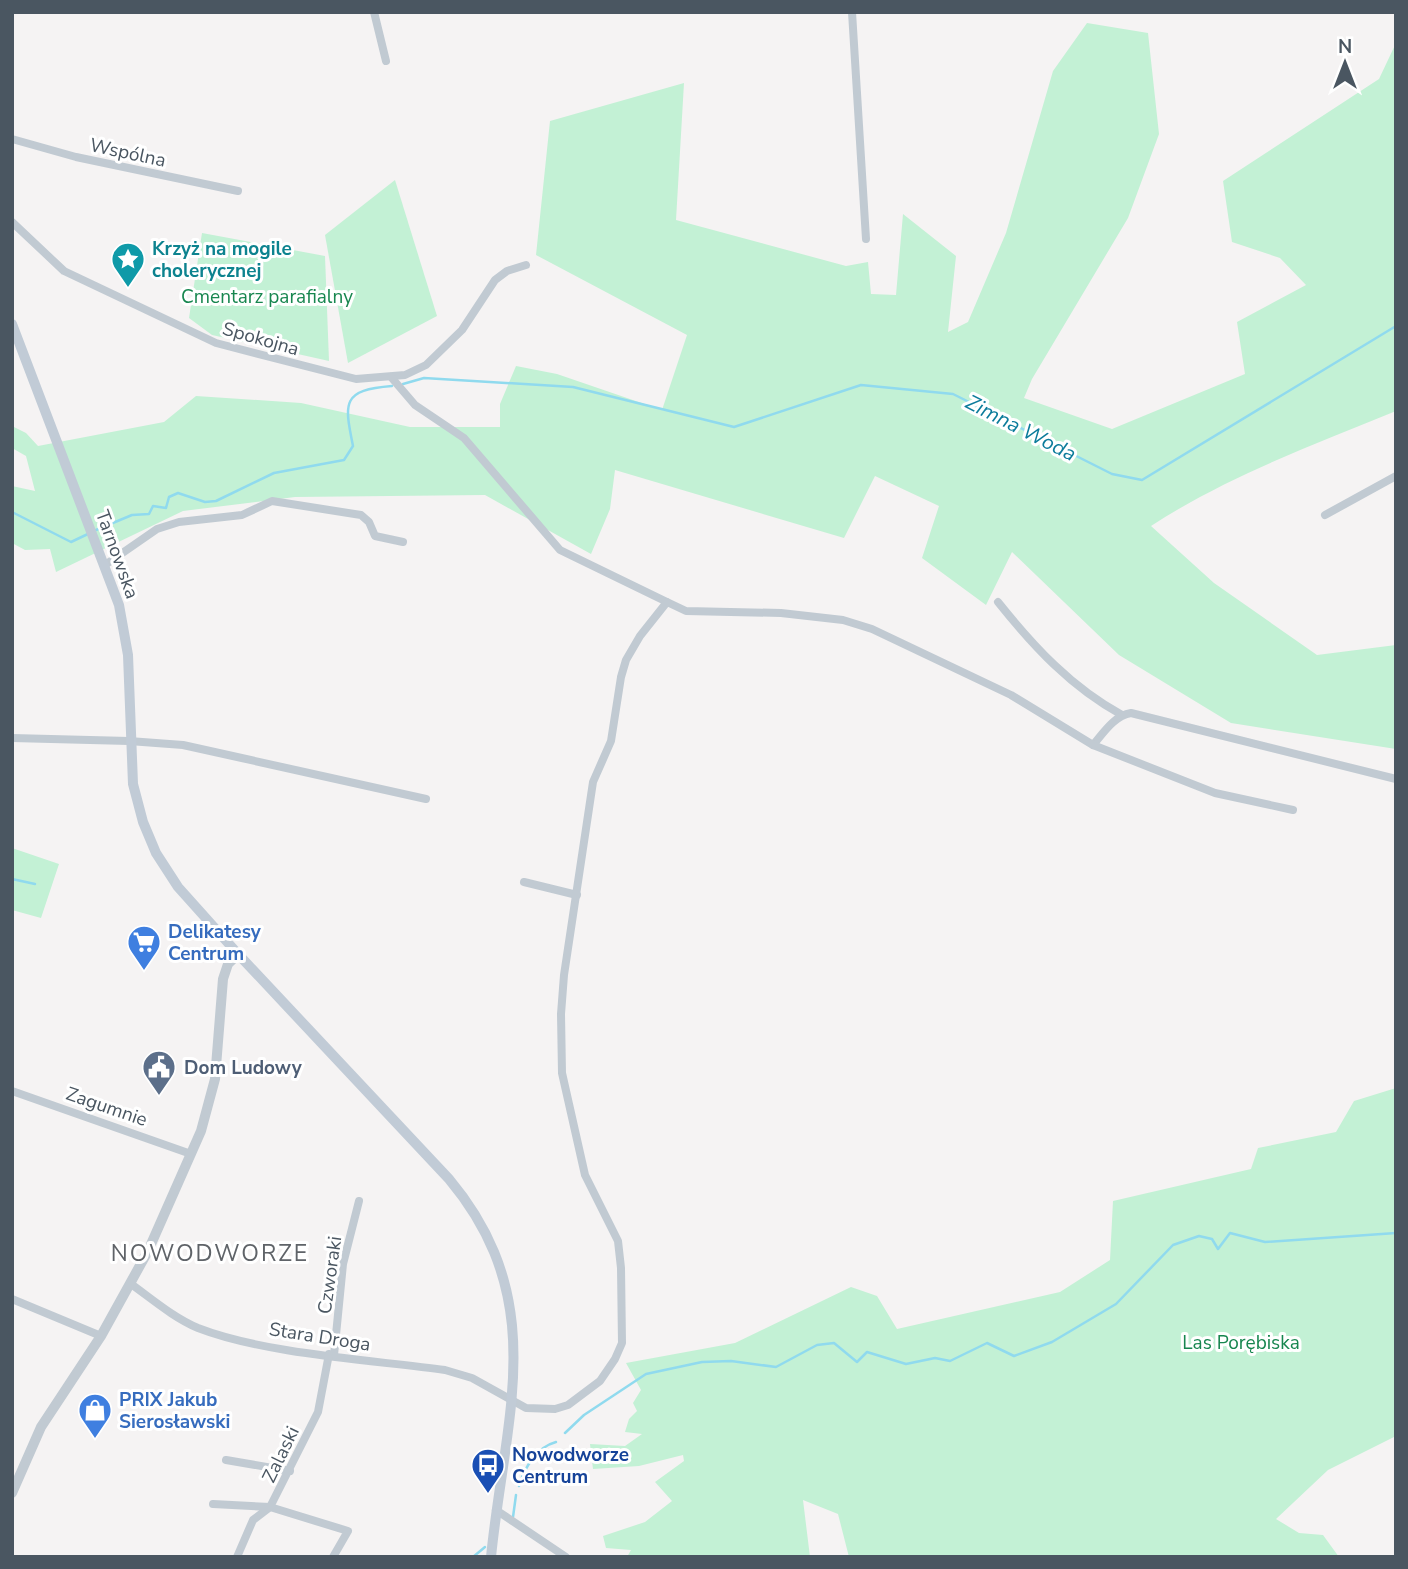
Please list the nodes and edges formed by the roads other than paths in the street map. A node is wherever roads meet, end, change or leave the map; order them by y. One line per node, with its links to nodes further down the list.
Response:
1 (374, 12): 3 (street)
2 (852, 12): 7 (street)
3 (386, 61)
4 (12, 139): 5 (street, Wspólna)
5 (238, 191)
6 (12, 222): 10 (street, Spokojna)
7 (866, 239)
8 (526, 265): 10 (street, Spokojna)
9 (12, 324): 14 (main road, Tarnowska)
10 (391, 377): 15 (street)
11 (1396, 477): 12 (street)
12 (1325, 515)
13 (403, 542): 14 (street)
14 (105, 565): 19 (main road, Tarnowska)
15 (667, 602): 20 (street); 25 (street, Stara Droga)
16 (998, 602): 17 (street)
17 (1122, 715): 20 (street); 21 (street)
18 (12, 738): 19 (street)
19 (129, 741): 22 (street); 26 (main road, Tarnowska)
20 (1093, 745): 23 (street)
21 (1396, 779)
22 (426, 799)
23 (1293, 810)
24 (524, 882): 25 (street)
25 (577, 895): 34 (street, Stara Droga)
26 (238, 954): 28 (street); 34 (main road, Tarnowska)
27 (12, 1091): 28 (street, Zagumnie)
28 (191, 1154): 30 (street)
29 (359, 1200): 33 (street, Czworaki)
30 (131, 1284): 32 (street); 33 (street, Stara Droga)
31 (12, 1299): 32 (street)
32 (101, 1336): 37 (street)
33 (332, 1354): 34 (street, Stara Droga); 36 (street, Zalaski)
34 (511, 1402): 40 (main road, Tarnowska)
35 (226, 1460): 36 (street)
36 (290, 1471): 39 (street, Zalaski)
37 (12, 1493)
38 (213, 1504): 39 (street)
39 (270, 1507): 41 (street, Zalaski); 42 (street)
40 (496, 1510): 43 (main road, Tarnowska); 44 (street)
41 (237, 1557)
42 (333, 1557)
43 (491, 1557)
44 (566, 1557)

